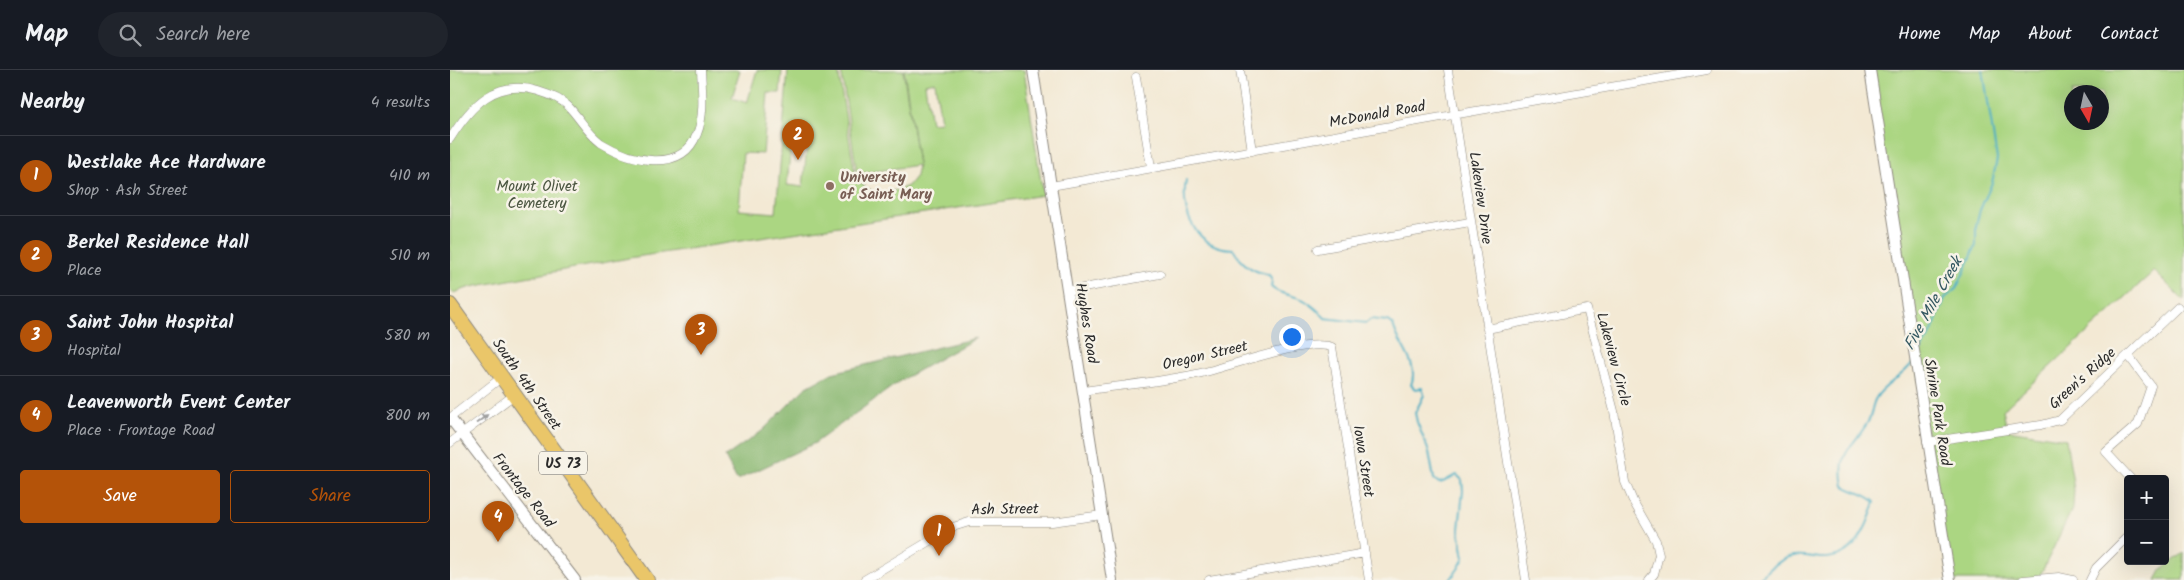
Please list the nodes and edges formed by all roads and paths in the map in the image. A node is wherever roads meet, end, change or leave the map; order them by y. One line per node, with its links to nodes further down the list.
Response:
1 (701, 70): 9 (street)
2 (1033, 70): 12 (street, Hughes Road)
3 (1240, 70): 10 (street)
4 (1448, 70): 8 (street, Lakeview Drive)
5 (1707, 70): 8 (street, McDonald Road)
6 (1870, 70): 27 (street, Shrine Park Road)
7 (1136, 77): 11 (street)
8 (1454, 113): 10 (street, McDonald Road); 13 (street, Lakeview Drive)
9 (450, 139)
10 (1252, 151): 11 (street, McDonald Road)
11 (1150, 168): 12 (street, McDonald Road)
12 (1051, 186): 16 (street, Hughes Road)
13 (1470, 222): 14 (street); 19 (street, Lakeview Drive)
14 (1318, 249)
15 (1160, 274): 16 (street)
16 (1067, 291): 23 (street, Hughes Road)
17 (450, 306): 22 (highway, South 4th Street / US 73)
18 (2178, 307): 21 (street, Green's Ridge)
19 (1487, 329): 39 (street); 40 (street, Lakeview Circle)
20 (1332, 347): 23 (street, Oregon Street); 32 (street, Iowa Street)
21 (2128, 355): 27 (street, Green's Ridge); 29 (street)
22 (502, 377): 24 (highway, South 4th Street / US 73); 25 (street)
23 (1083, 391): 30 (street, Hughes Road)
24 (514, 395): 26 (street, one-way to 24); 34 (highway, South 4th Street / US 73)
25 (450, 418): 26 (street, Frontage Road)
26 (462, 434): 28 (street); 33 (street, Frontage Road)
27 (1928, 442): 41 (street, Shrine Park Road)
28 (450, 443)
29 (2127, 475)
30 (1102, 515): 35 (street, Ash Street); 36 (street, Hughes Road)
31 (2124, 540): 44 (street)
32 (1364, 554): 37 (street); 38 (street, Iowa Street)
33 (572, 580)
34 (647, 580)
35 (864, 580)
36 (1112, 580)
37 (1209, 580)
38 (1368, 580)
39 (1526, 580)
40 (1649, 580)
41 (1950, 580)
42 (2023, 580): 43 (street)
43 (2072, 580)
44 (2090, 580)

